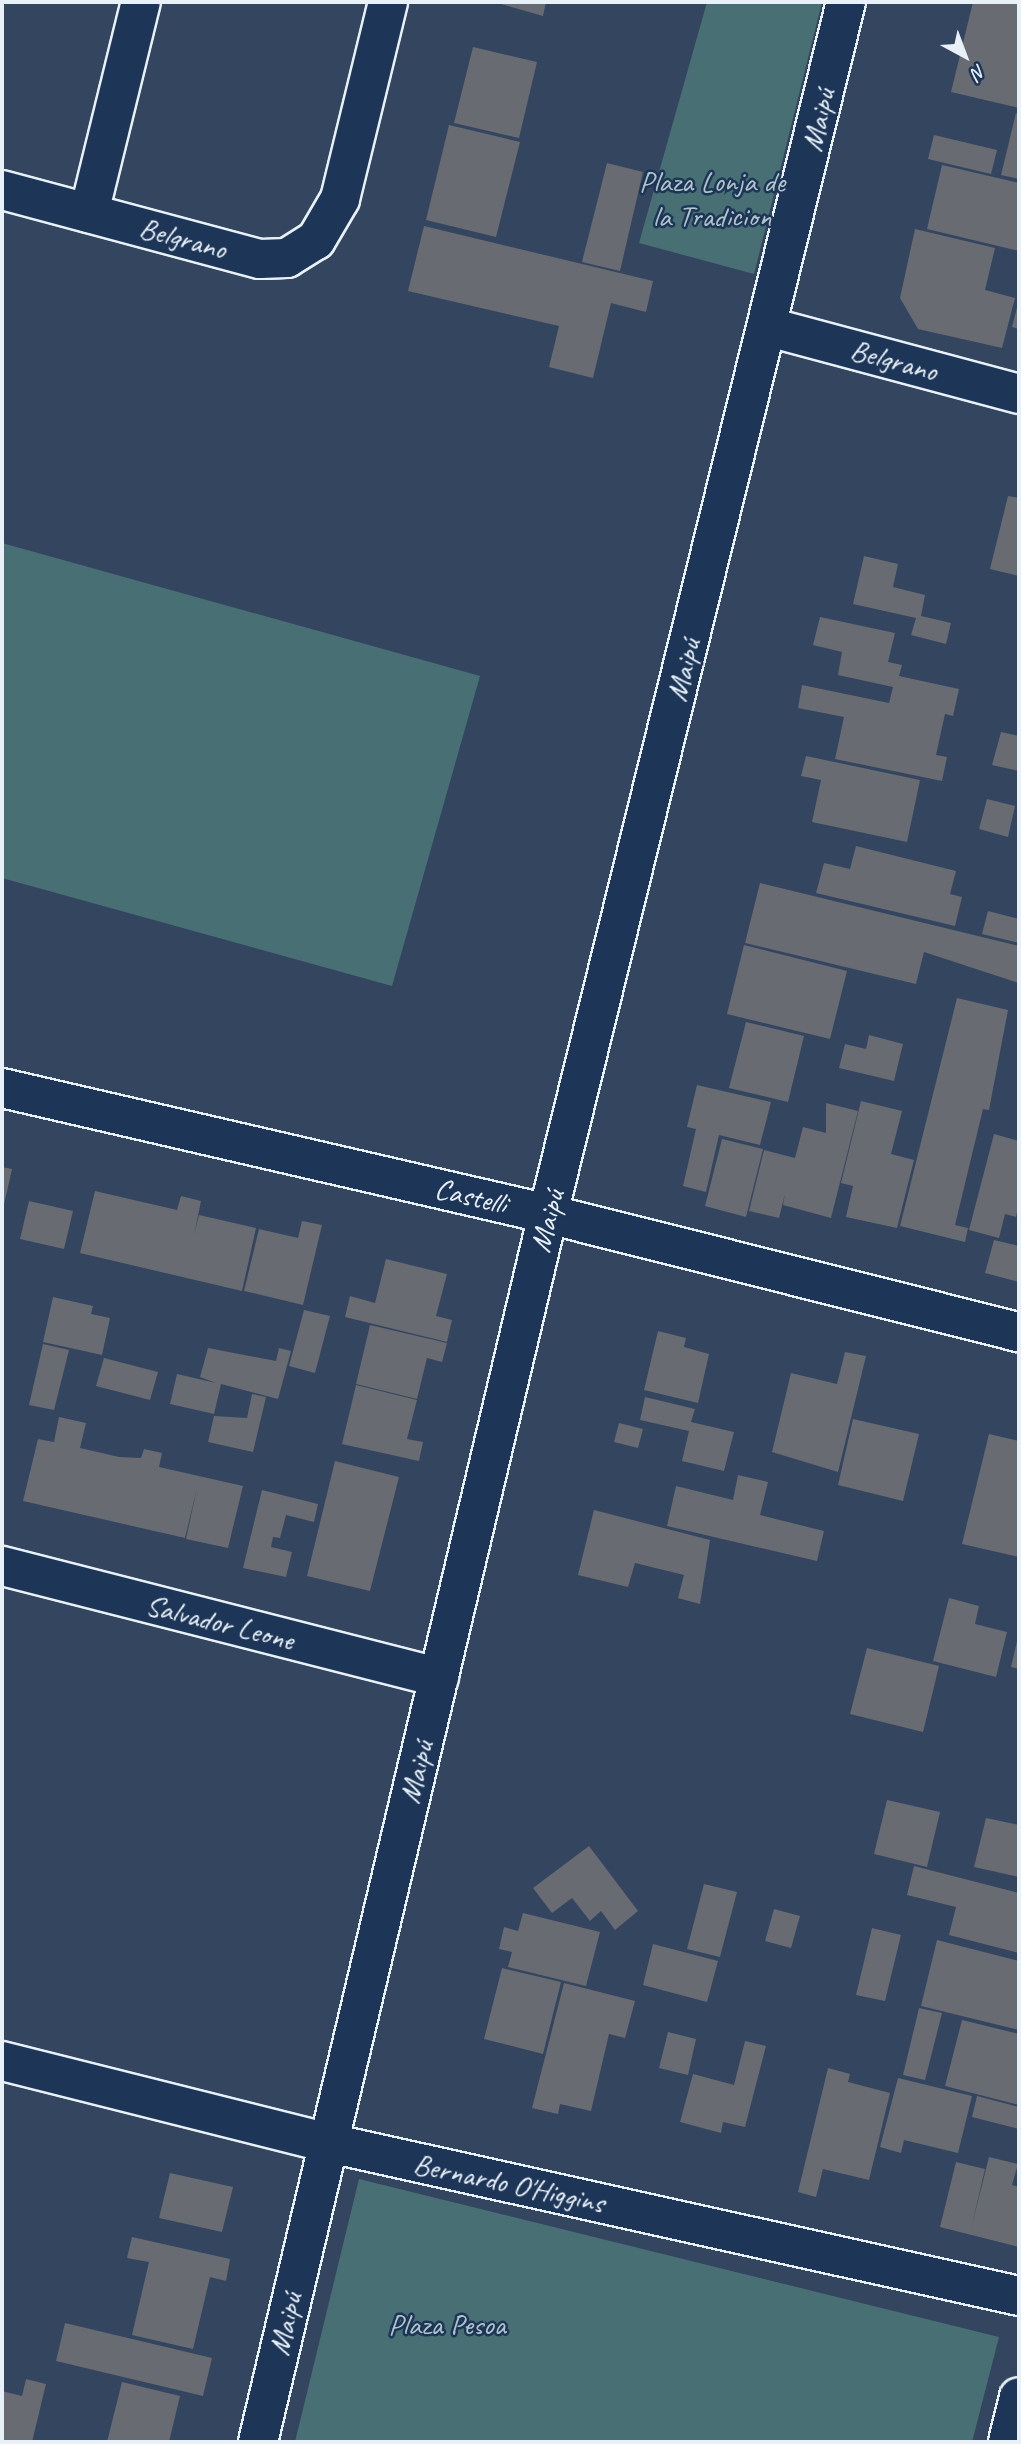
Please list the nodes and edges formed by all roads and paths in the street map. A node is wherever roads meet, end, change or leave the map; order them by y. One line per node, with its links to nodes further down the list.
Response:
1 (141, 2): 5 (street)
2 (388, 2): 5 (street, Belgrano)
3 (846, 2): 6 (street, Maipú)
4 (2, 190): 5 (street, Belgrano)
5 (89, 213)
6 (769, 327): 7 (street, Belgrano); 9 (street, Maipú)
7 (1019, 394)
8 (2, 1088): 9 (street, Castelli)
9 (548, 1214): 10 (street, Castelli); 12 (street, Maipú)
10 (1019, 1332)
11 (2, 1566): 12 (street, Salvador Leone)
12 (439, 1677): 14 (street, Maipú)
13 (2, 2062): 14 (street, Bernardo O'Higgins)
14 (325, 2143): 15 (street, Bernardo O'Higgins); 17 (street, Maipú)
15 (1019, 2296)
16 (1019, 2397): 18 (street)
17 (258, 2442)
18 (1008, 2442)

